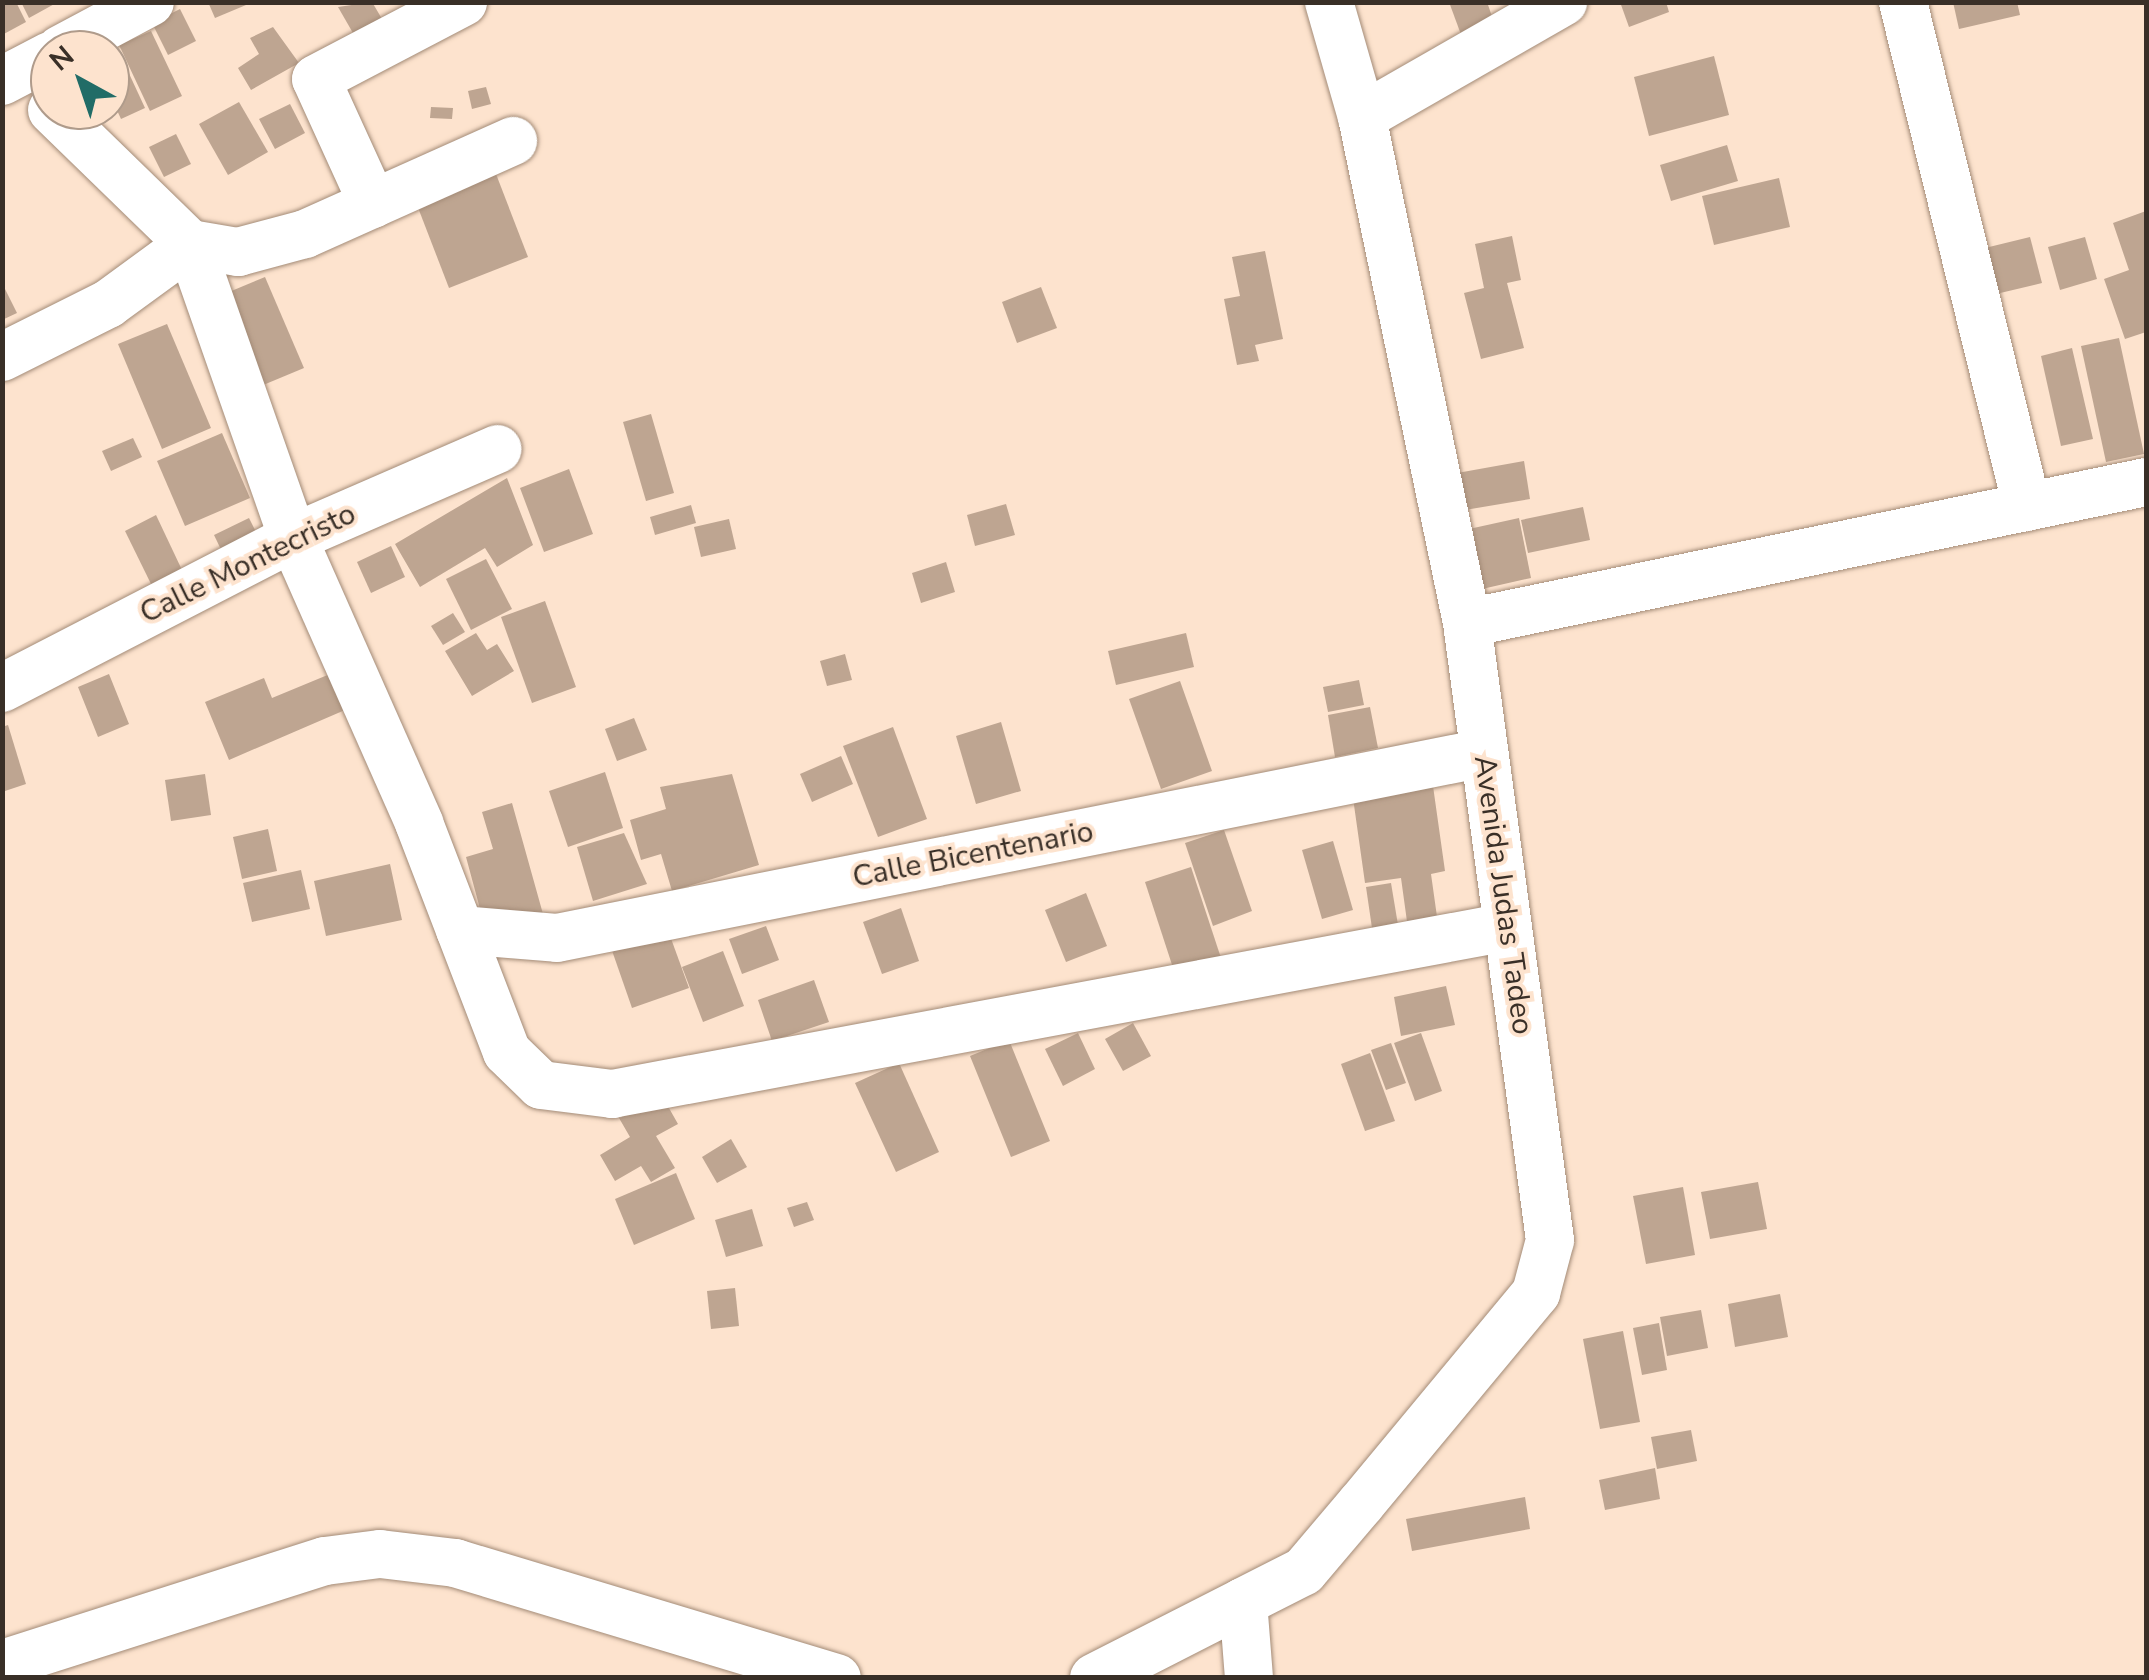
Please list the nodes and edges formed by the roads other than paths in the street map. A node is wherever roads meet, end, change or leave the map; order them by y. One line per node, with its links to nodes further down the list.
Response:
1 (150, 2): 6 (street)
2 (463, 2): 10 (street)
3 (1330, 2): 7 (street, Avenida Judas Tadeo)
4 (1563, 2): 7 (street)
5 (1903, 2): 15 (street)
6 (98, 30)
7 (1362, 116): 17 (street, Avenida Judas Tadeo)
8 (73, 130): 11 (street)
9 (513, 142): 10 (street)
10 (373, 204): 11 (street)
11 (190, 244): 12 (street); 16 (street)
12 (2, 357)
13 (498, 449): 16 (street, Calle Montecristo)
14 (2146, 482): 15 (street)
15 (2027, 507): 17 (street)
16 (293, 538): 18 (street, Calle Montecristo); 21 (street)
17 (1466, 623): 19 (street, Avenida Judas Tadeo)
18 (2, 688)
19 (1484, 753): 20 (street, Avenida Judas Tadeo); 21 (street, Calle Bicentenario)
20 (1507, 927): 21 (street); 22 (street, Avenida Judas Tadeo)
21 (460, 930)
22 (1243, 1602): 25 (street, Avenida Judas Tadeo); 26 (street)
23 (2, 1664): 24 (street)
24 (837, 1678)
25 (1094, 1678)
26 (1249, 1678)

